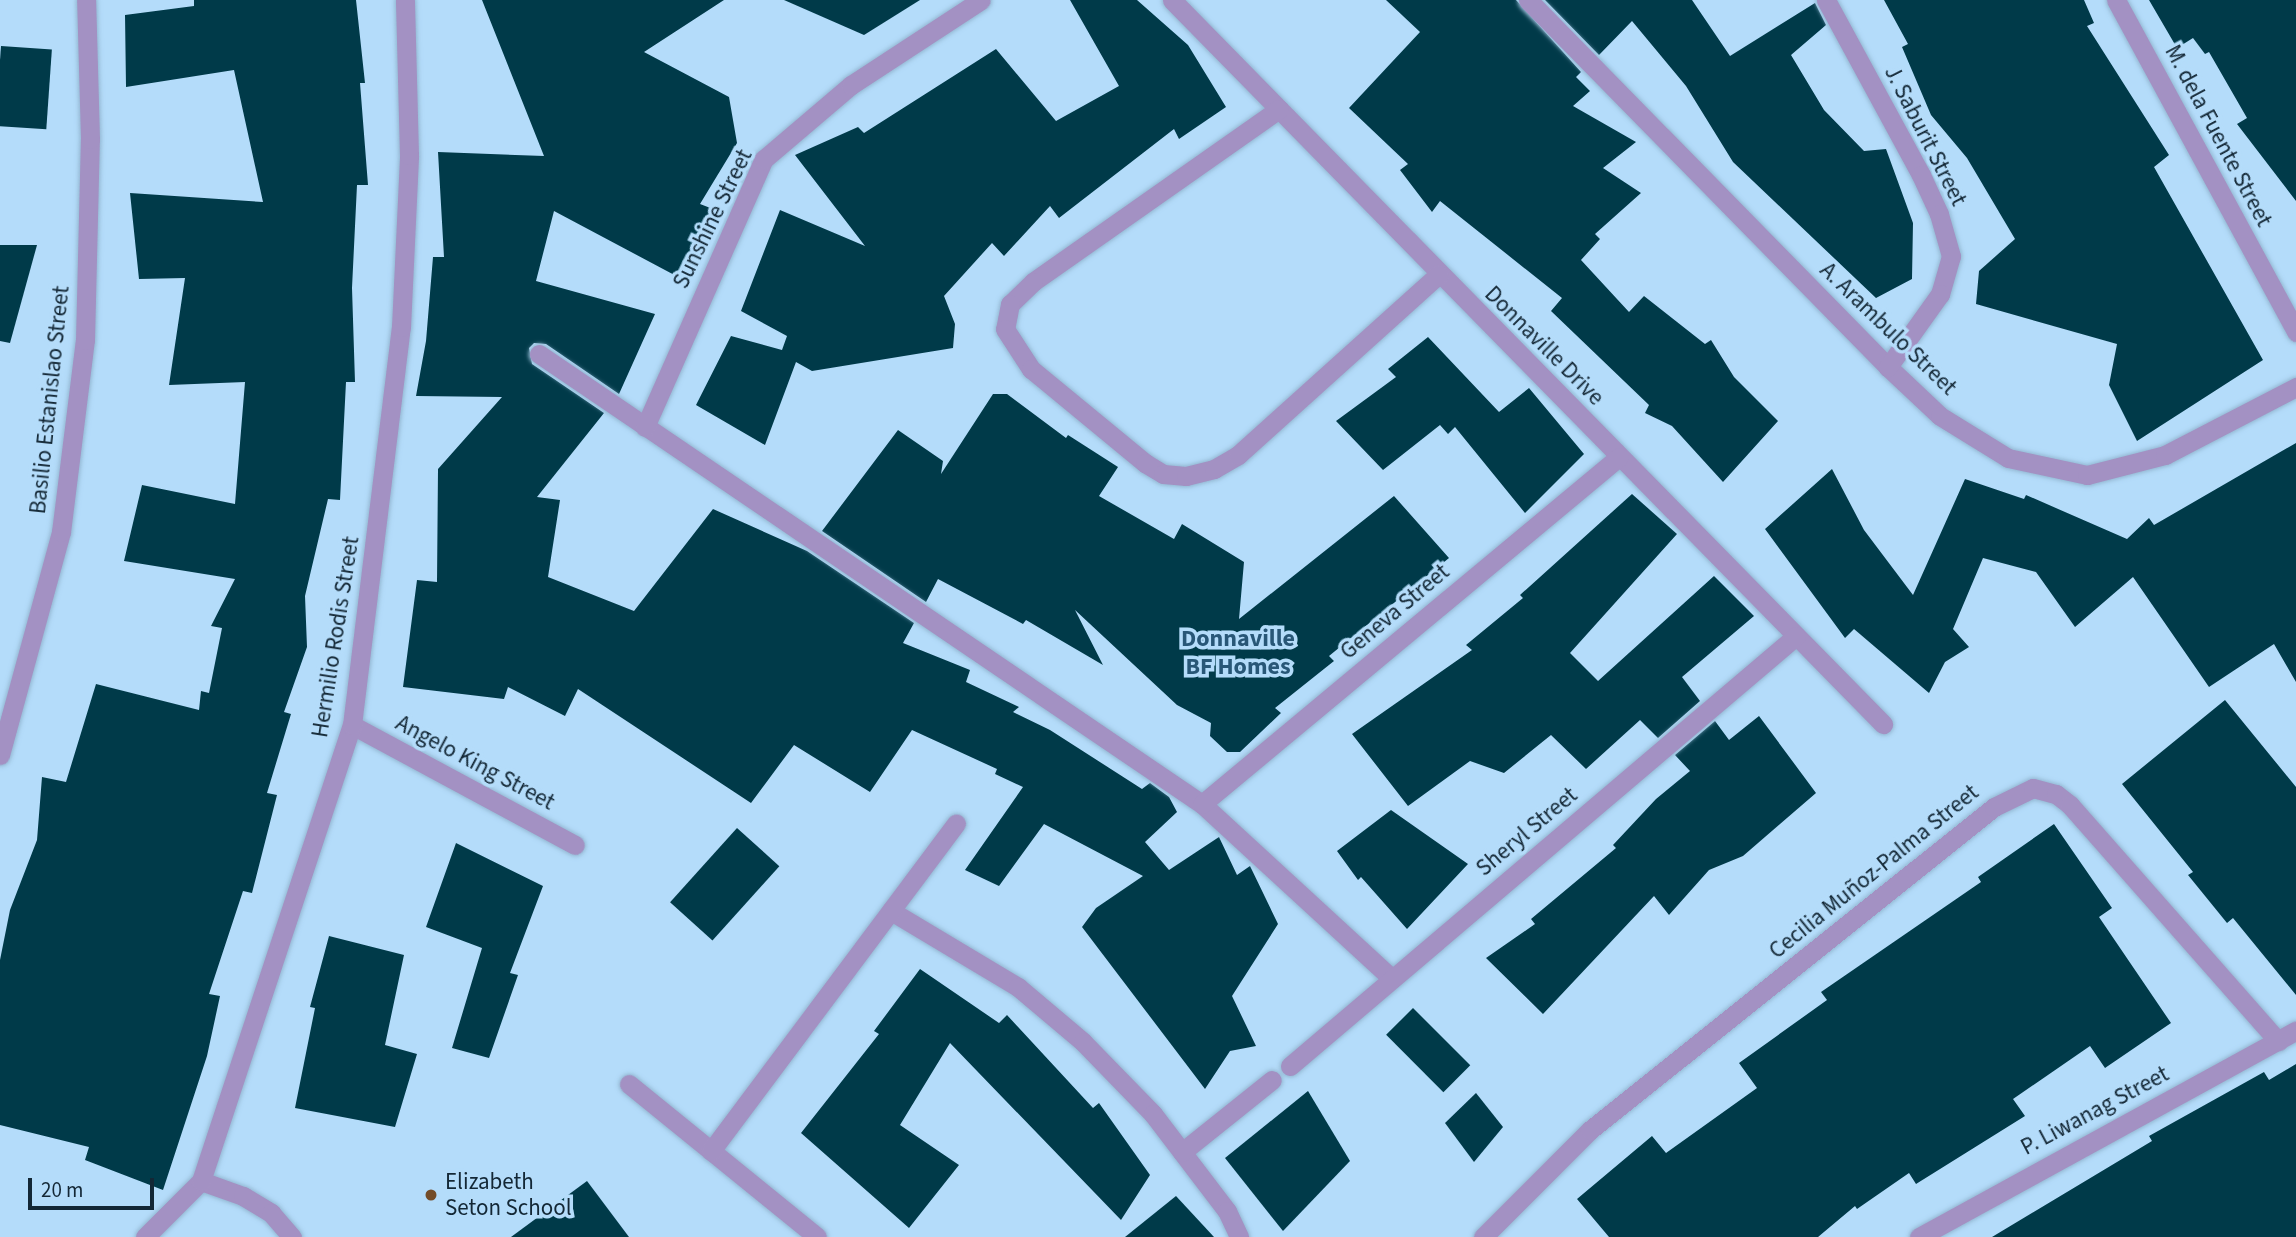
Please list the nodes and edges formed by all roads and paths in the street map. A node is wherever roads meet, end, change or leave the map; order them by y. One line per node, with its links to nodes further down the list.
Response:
1 (86, 0): 19 (street, Basilio Estanislao Street)
2 (405, 0): 18 (street, Hermilio Rodis Street)
3 (981, 0): 14 (street, Sunshine Street)
4 (1172, 0): 8 (street, Donnaville Drive)
5 (1528, 0): 12 (street, A. Arambulo Street)
6 (1826, 0): 12 (street, J. Saburit Street)
7 (2116, 0): 10 (street, M. dela Fuente Street)
8 (1279, 109): 9 (street, Donnaville Drive); 9 (street)
9 (1439, 274): 15 (street, Donnaville Drive)
10 (2296, 332)
11 (540, 354): 14 (street)
12 (1888, 367): 13 (street, A. Arambulo Street)
13 (2296, 387)
14 (645, 427): 20 (street)
15 (1619, 457): 16 (street, Donnaville Drive); 20 (street, Geneva Street)
16 (1796, 636): 17 (street, Donnaville Drive); 24 (street, Sheryl Street)
17 (1884, 724)
18 (352, 725): 22 (street, Angelo King Street); 32 (street, Hermilio Rodis Street)
19 (0, 754)
20 (1202, 804): 24 (street)
21 (956, 824): 23 (street)
22 (575, 845)
23 (891, 911): 30 (street); 31 (street)
24 (1392, 979): 27 (street, Sheryl Street)
25 (2296, 1031): 26 (street, P. Liwanag Street)
26 (2278, 1041): 37 (street, Cecilia Muñoz-Palma Street); 38 (street, P. Liwanag Street)
27 (1290, 1066)
28 (1272, 1080): 31 (street)
29 (629, 1084): 30 (street)
30 (711, 1151): 35 (street)
31 (1182, 1152): 36 (street)
32 (201, 1181): 33 (street, Hermilio Rodis Street); 34 (street)
33 (145, 1237)
34 (292, 1237)
35 (817, 1237)
36 (1240, 1237)
37 (1483, 1237)
38 (1919, 1237)

